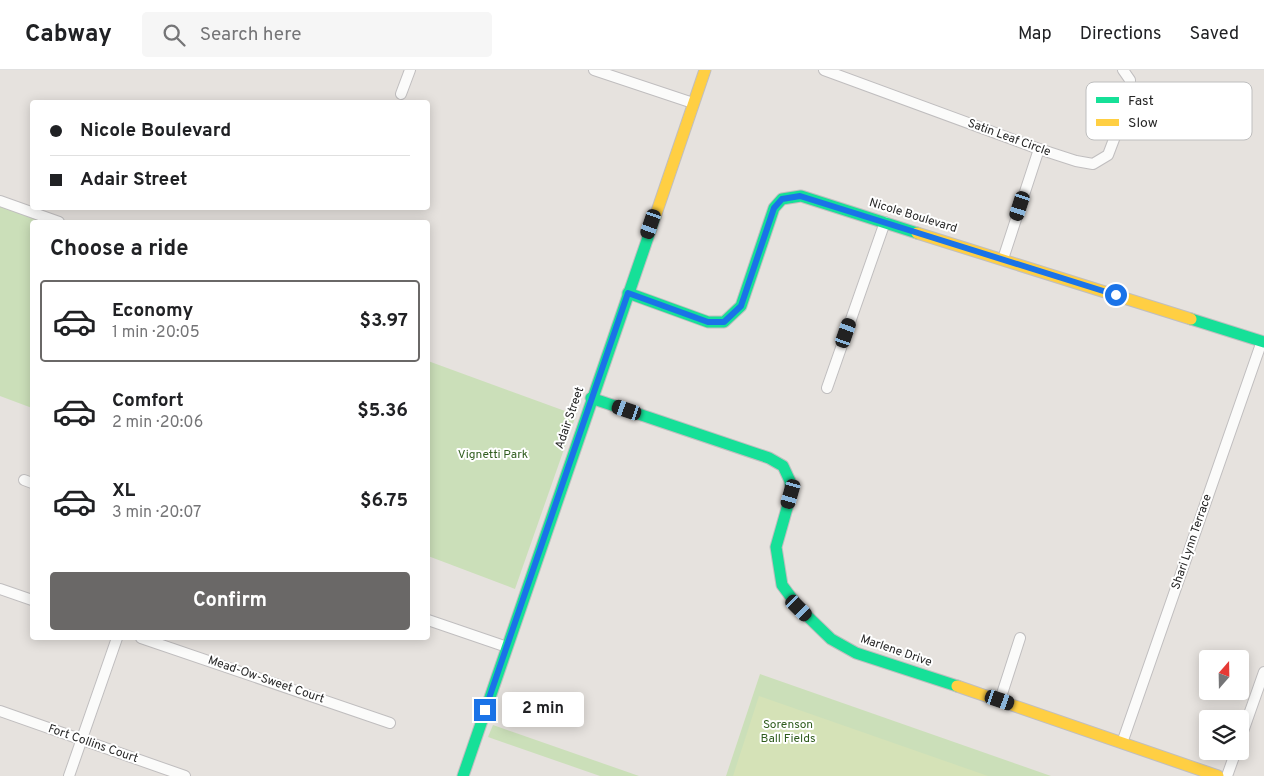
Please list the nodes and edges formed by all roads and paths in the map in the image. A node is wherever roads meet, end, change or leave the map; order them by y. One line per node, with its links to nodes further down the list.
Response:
1 (410, 70): 7 (street)
2 (594, 70): 8 (street)
3 (705, 70): 8 (street, Adair Street)
4 (824, 70): 10 (street, Satin Leaf Circle)
5 (1123, 70): 6 (street, Satin Leaf Circle)
6 (1130, 82)
7 (401, 94)
8 (693, 103): 15 (street, Adair Street)
9 (1114, 140): 10 (street, Satin Leaf Circle)
10 (1039, 149): 14 (street)
11 (0, 201): 12 (street)
12 (53, 220)
13 (885, 222): 14 (street, Nicole Boulevard); 15 (street, Nicole Boulevard); 17 (street)
14 (1003, 259): 16 (street, Nicole Boulevard)
15 (628, 293): 18 (street, Adair Street)
16 (1263, 342): 32 (street, Shari Lynn Terrace)
17 (827, 388)
18 (591, 398): 25 (street, Adair Street); 27 (street, Marlene Drive)
19 (0, 589): 20 (street)
20 (30, 599)
21 (430, 621): 25 (street)
22 (1020, 638): 27 (street)
23 (116, 640): 31 (street)
24 (147, 640): 30 (street, Mead-Ow-Sweet Court)
25 (507, 647): 36 (street, Adair Street)
26 (1264, 672): 29 (street)
27 (1000, 700): 32 (street, Marlene Drive)
28 (0, 711): 31 (street, Fort Collins Court)
29 (1249, 714)
30 (390, 724)
31 (81, 740): 34 (street); 35 (street, Fort Collins Court)
32 (1122, 743): 37 (street, Marlene Drive)
33 (1233, 760): 38 (street)
34 (69, 776)
35 (185, 776)
36 (463, 776)
37 (1218, 776)
38 (1227, 776)

